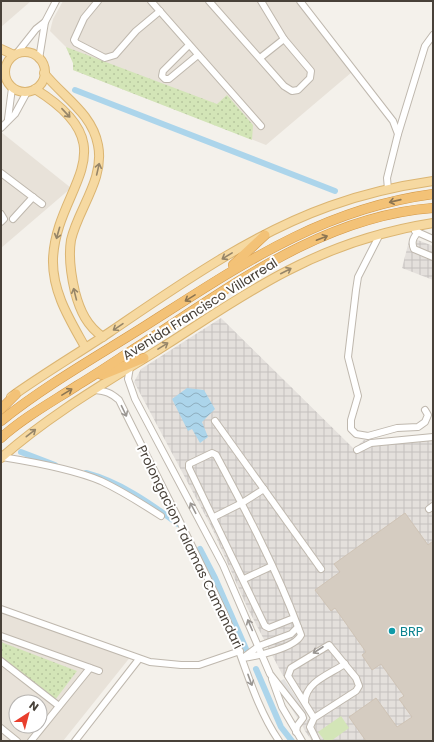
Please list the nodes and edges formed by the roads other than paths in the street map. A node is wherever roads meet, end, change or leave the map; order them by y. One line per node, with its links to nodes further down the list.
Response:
1 (56, 1): 8 (street)
2 (98, 1): 7 (street)
3 (151, 1): 7 (street)
4 (261, 1): 10 (street)
5 (300, 1): 23 (street)
6 (213, 2): 15 (street)
7 (160, 11): 11 (street)
8 (45, 22): 13 (street); 16 (street)
9 (433, 35): 23 (street)
10 (284, 39): 15 (street); 15 (street)
11 (189, 45): 14 (street); 14 (street)
12 (1, 49): 13 (main road)
13 (16, 54): 16 (main road); 18 (main road)
14 (198, 55): 21 (street)
15 (260, 58)
16 (39, 59): 17 (main road)
17 (44, 73): 19 (main road); 42 (main road, one-way to 17)
18 (7, 82): 19 (main road); 20 (street)
19 (31, 91): 20 (street); 43 (main road, one-way to 43)
20 (8, 119): 22 (street)
21 (262, 126)
22 (1, 128)
23 (398, 134): 26 (street)
24 (1, 173): 28 (street)
25 (433, 181): 26 (main road)
26 (388, 189): 37 (main road)
27 (433, 194): 41 (highway, Avenida Francisco Villarreal, one-way to 41)
28 (33, 197): 29 (street); 32 (street)
29 (42, 204)
30 (433, 208): 46 (highway, Avenida Francisco Villarreal, one-way to 30)
31 (1, 214): 33 (street)
32 (13, 219)
33 (1, 222)
34 (433, 223): 35 (main road, Avenida Francisco Villarreal)
35 (408, 227): 36 (street); 38 (main road, Avenida Francisco Villarreal)
36 (418, 232): 39 (street); 40 (street)
37 (265, 234): 41 (highway); 42 (main road, one-way to 42)
38 (380, 234): 44 (main road, Avenida Francisco Villarreal, one-way to 38); 56 (street)
39 (433, 239)
40 (433, 257)
41 (210, 285): 52 (highway, Avenida Francisco Villarreal, one-way to 52)
42 (103, 337): 43 (main road)
43 (85, 347): 48 (main road)
44 (144, 358): 45 (main road, Avenida Francisco Villarreal); 46 (highway)
45 (130, 367): 47 (main road, Avenida Francisco Villarreal); 70 (street, one-way to 45)
46 (80, 384): 55 (highway, Avenida Francisco Villarreal, one-way to 46)
47 (95, 390): 58 (main road, Avenida Francisco Villarreal, one-way to 47); 71 (street, Prolongacion Talamas Camandari, one-way to 71)
48 (16, 394): 49 (main road); 50 (highway)
49 (1, 404)
50 (1, 409)
51 (425, 410): 56 (street)
52 (1, 421)
53 (215, 421): 59 (street)
54 (433, 437): 56 (street)
55 (1, 438)
56 (369, 439): 57 (street)
57 (357, 450)
58 (2, 457): 61 (street)
59 (264, 489): 60 (street); 64 (street)
60 (242, 503): 62 (street); 62 (street); 63 (street)
61 (161, 516)
62 (214, 517): 65 (street)
63 (272, 566): 65 (street); 67 (street)
64 (321, 569)
65 (244, 579): 67 (street)
66 (1, 609): 74 (street)
67 (294, 618): 68 (street)
68 (298, 627): 70 (street); 72 (street)
69 (1, 636): 77 (street)
70 (259, 646): 72 (street); 73 (street)
71 (240, 651): 73 (street, Prolongacion Talamas Camandari); 74 (street)
72 (263, 655): 73 (street); 79 (street)
73 (243, 658): 88 (street, Prolongacion Talamas Camandari, one-way to 88)
74 (138, 659): 87 (street)
75 (1, 661): 81 (street)
76 (345, 664): 80 (street); 80 (street, one-way to 80); 82 (street)
77 (90, 668): 78 (street); 81 (street)
78 (99, 671)
79 (270, 674): 84 (street); 84 (street)
80 (305, 702): 82 (street)
81 (59, 706): 86 (street)
82 (314, 718): 90 (street)
83 (1, 728): 85 (street)
84 (296, 732): 89 (street)
85 (17, 741)
86 (31, 741)
87 (75, 741)
88 (279, 741)
89 (302, 741)
90 (317, 741)

